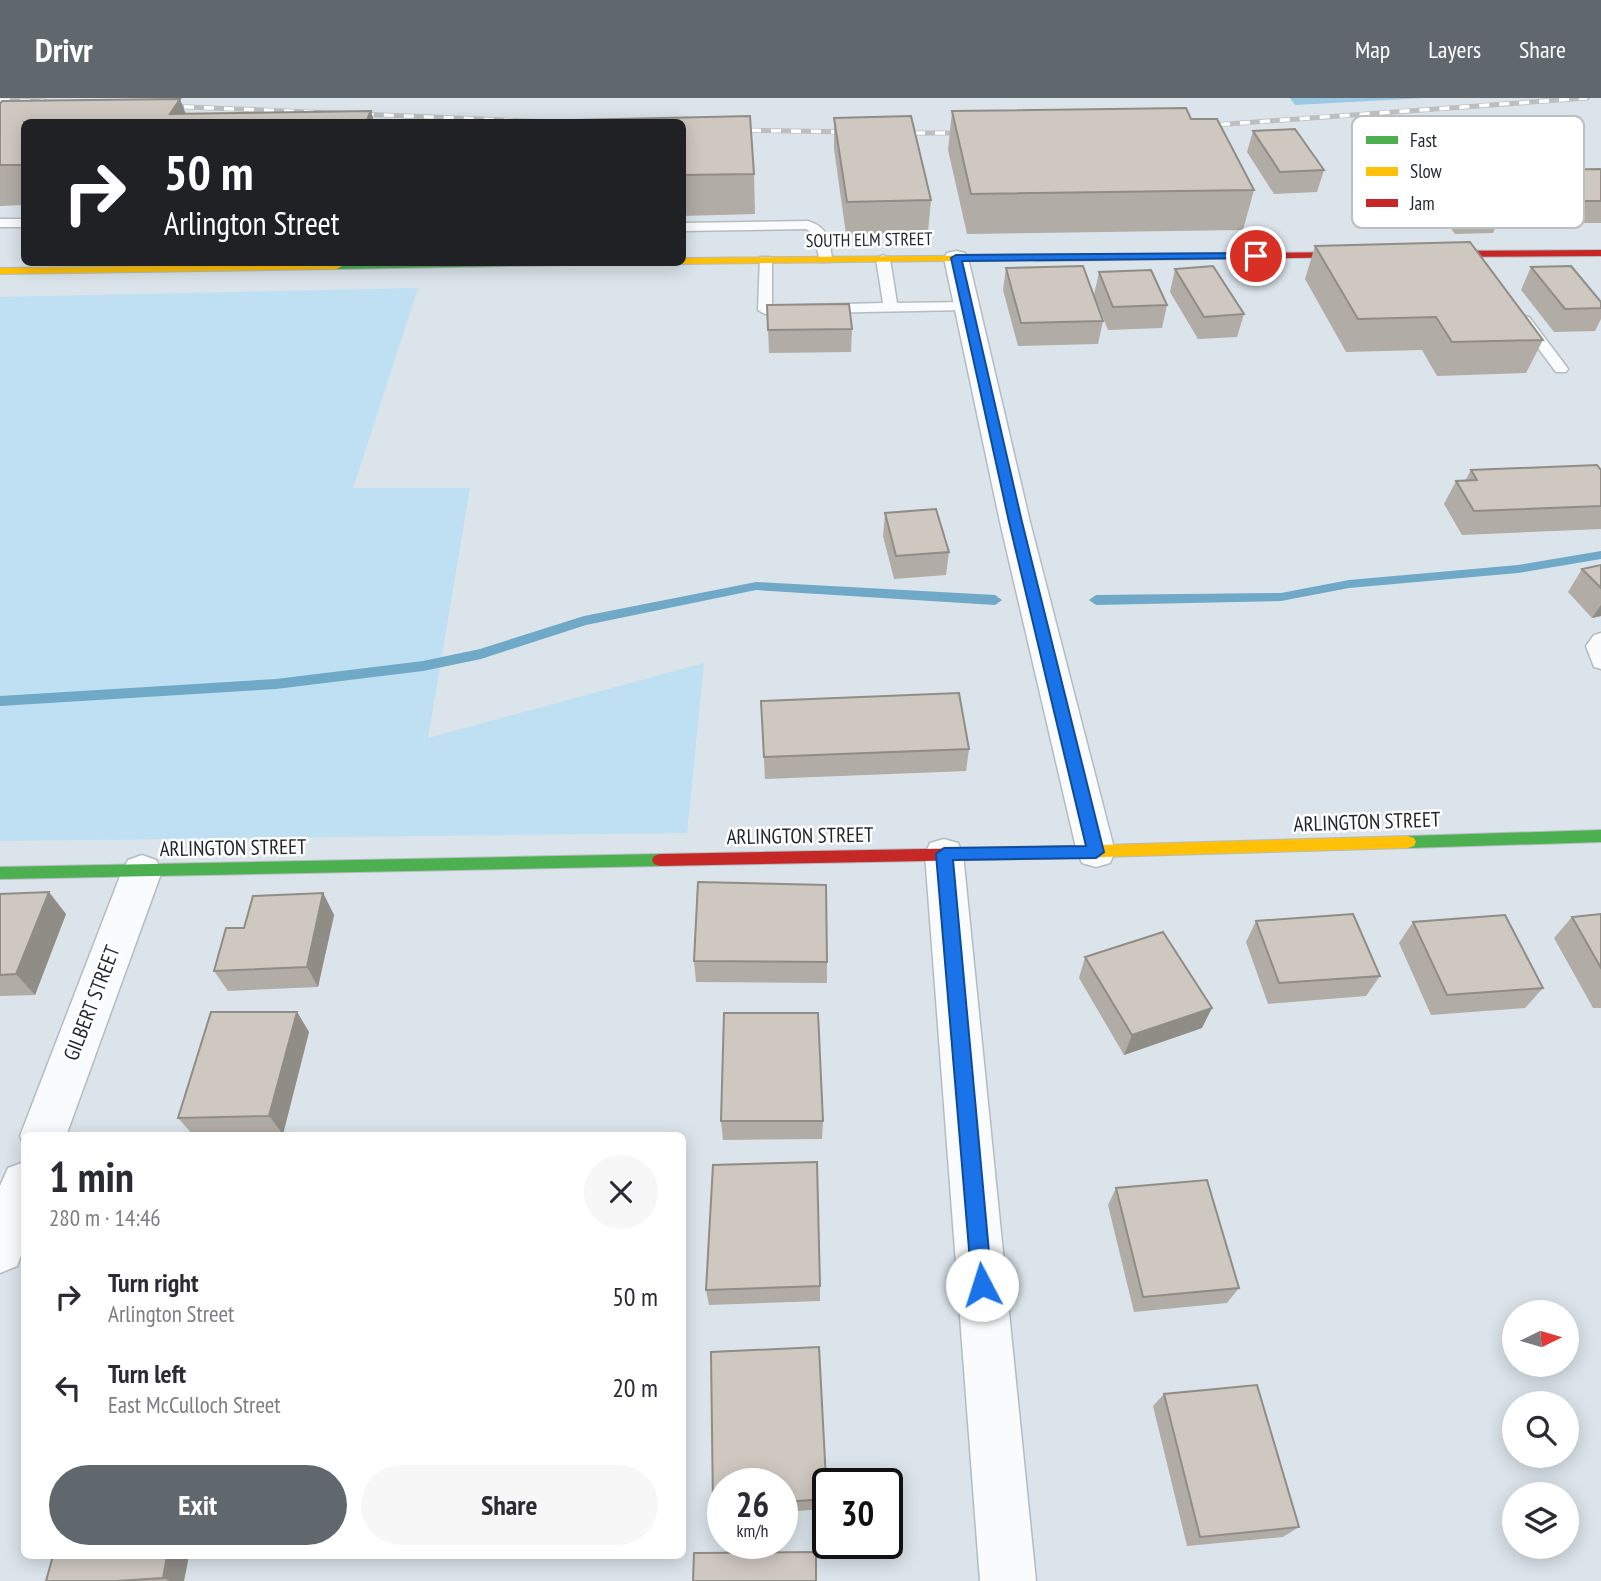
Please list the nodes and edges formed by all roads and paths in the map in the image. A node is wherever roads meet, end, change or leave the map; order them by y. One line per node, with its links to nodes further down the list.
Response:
1 (0, 223): 2 (lane)
2 (21, 223)
3 (686, 227): 11 (lane)
4 (1601, 253): 6 (street)
5 (1418, 254): 6 (street)
6 (1474, 254): 15 (lane)
7 (1376, 255): 8 (street, SOUTH ELM STREET)
8 (956, 258): 9 (street, SOUTH ELM STREET); 16 (street)
9 (883, 259): 11 (street, SOUTH ELM STREET); 17 (lane)
10 (765, 260): 11 (street, SOUTH ELM STREET); 12 (street, SOUTH ELM STREET); 17 (lane)
11 (825, 260)
12 (686, 261)
13 (97, 266): 14 (street)
14 (0, 271)
15 (1488, 272)
16 (966, 306): 17 (lane); 23 (street)
17 (891, 308)
18 (1516, 310): 19 (lane)
19 (1561, 369)
20 (1601, 639): 21 (lane)
21 (1601, 662)
22 (1601, 836): 23 (street, ARLINGTON STREET)
23 (1096, 852): 24 (street, ARLINGTON STREET)
24 (944, 854): 25 (street, ARLINGTON STREET); 30 (street)
25 (142, 870): 26 (street, ARLINGTON STREET); 27 (street, GILBERT STREET)
26 (0, 873)
27 (44, 1132)
28 (21, 1192): 29 (street)
29 (0, 1249)
30 (1008, 1581)

